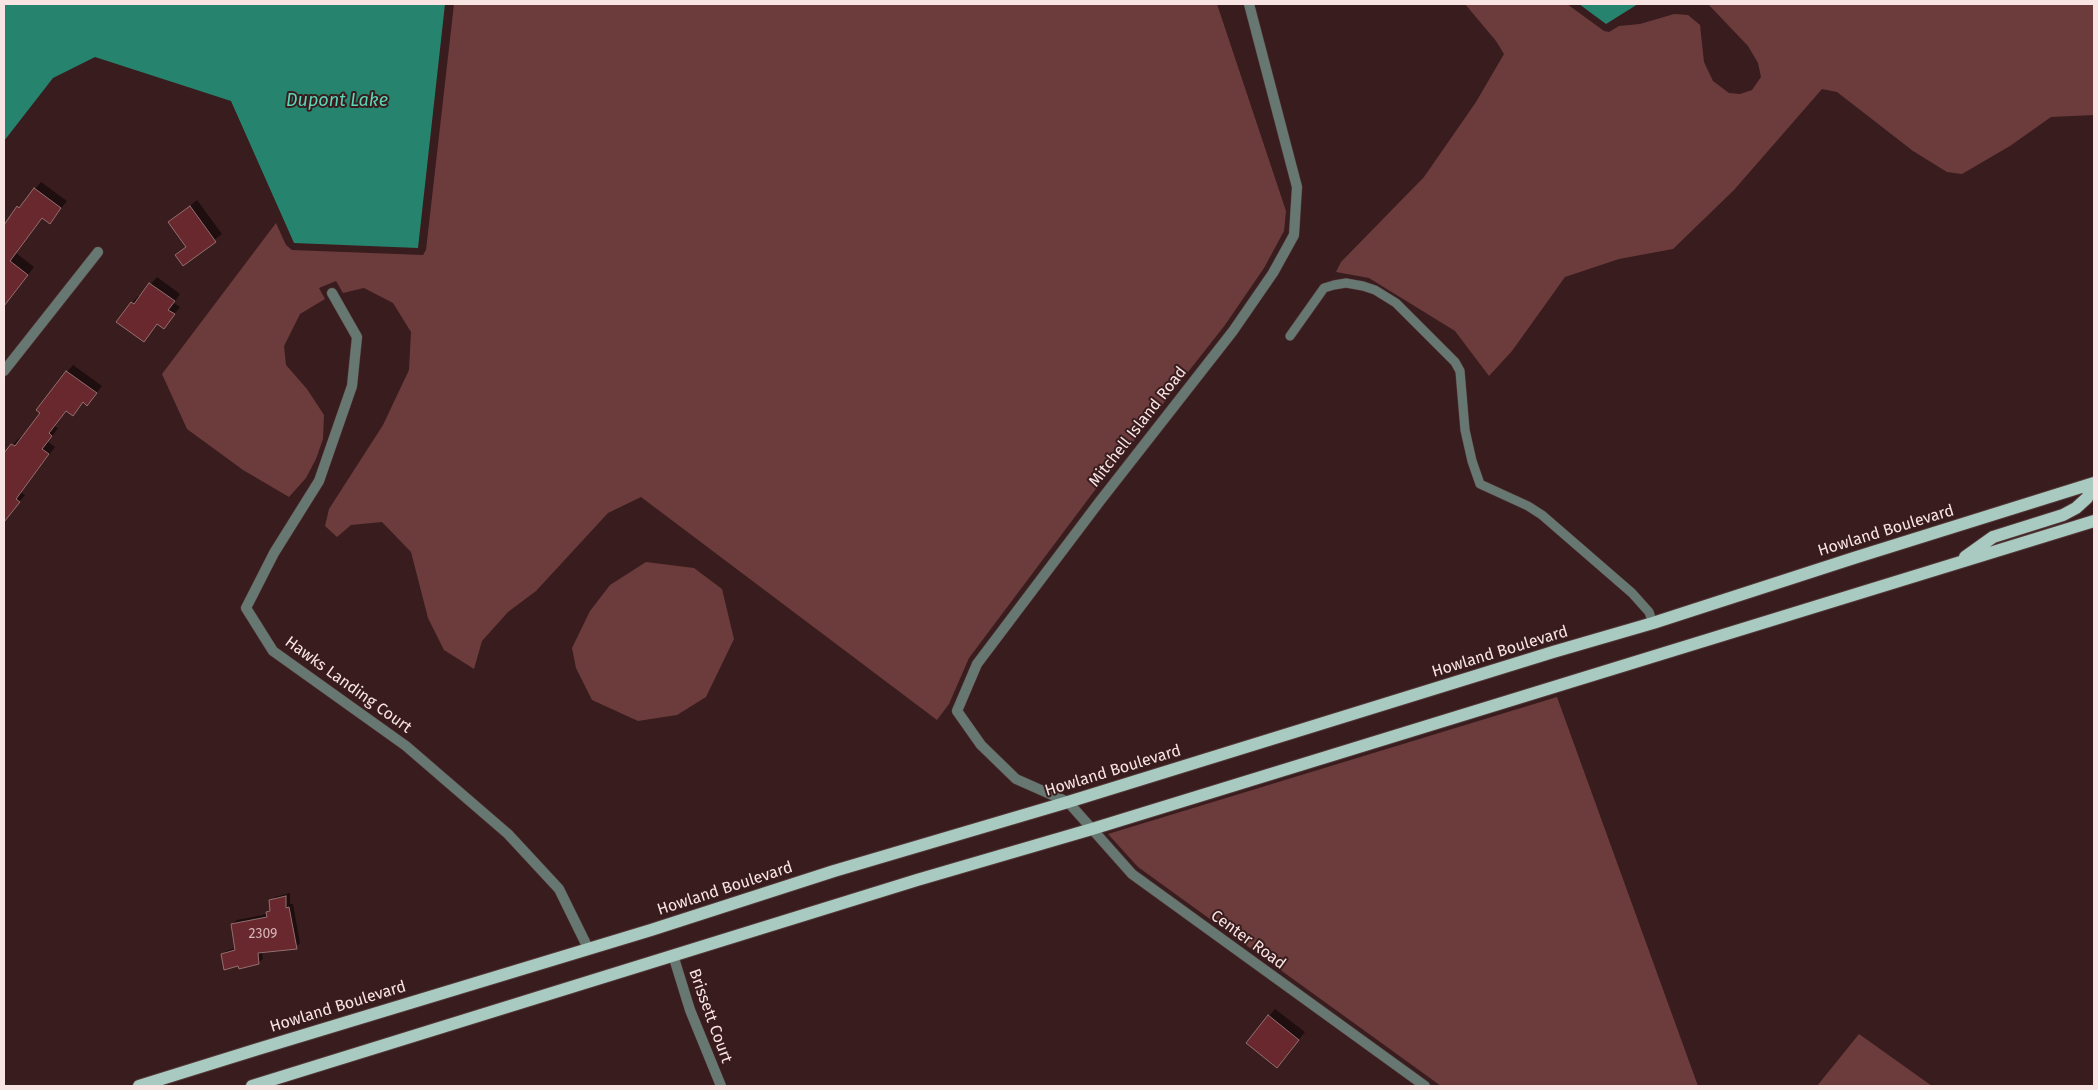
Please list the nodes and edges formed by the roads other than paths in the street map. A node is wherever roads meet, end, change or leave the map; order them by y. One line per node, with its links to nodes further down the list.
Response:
1 (1249, 4): 10 (street, Mitchell Island Road)
2 (98, 252): 5 (street)
3 (332, 293): 12 (street, Hawks Landing Court)
4 (1290, 336): 9 (lane)
5 (4, 371)
6 (2094, 484): 8 (main road); 9 (main road, Howland Boulevard)
7 (2094, 521): 8 (main road)
8 (1957, 563): 11 (main road)
9 (1653, 623): 10 (main road, Howland Boulevard)
10 (1068, 802): 11 (street, Center Road); 12 (main road, Howland Boulevard)
11 (1092, 829): 13 (main road); 17 (street, Center Road)
12 (588, 948): 14 (main road, Howland Boulevard)
13 (673, 956): 15 (main road); 16 (street, Brissett Court)
14 (139, 1086)
15 (252, 1086)
16 (721, 1086)
17 (1425, 1086)

